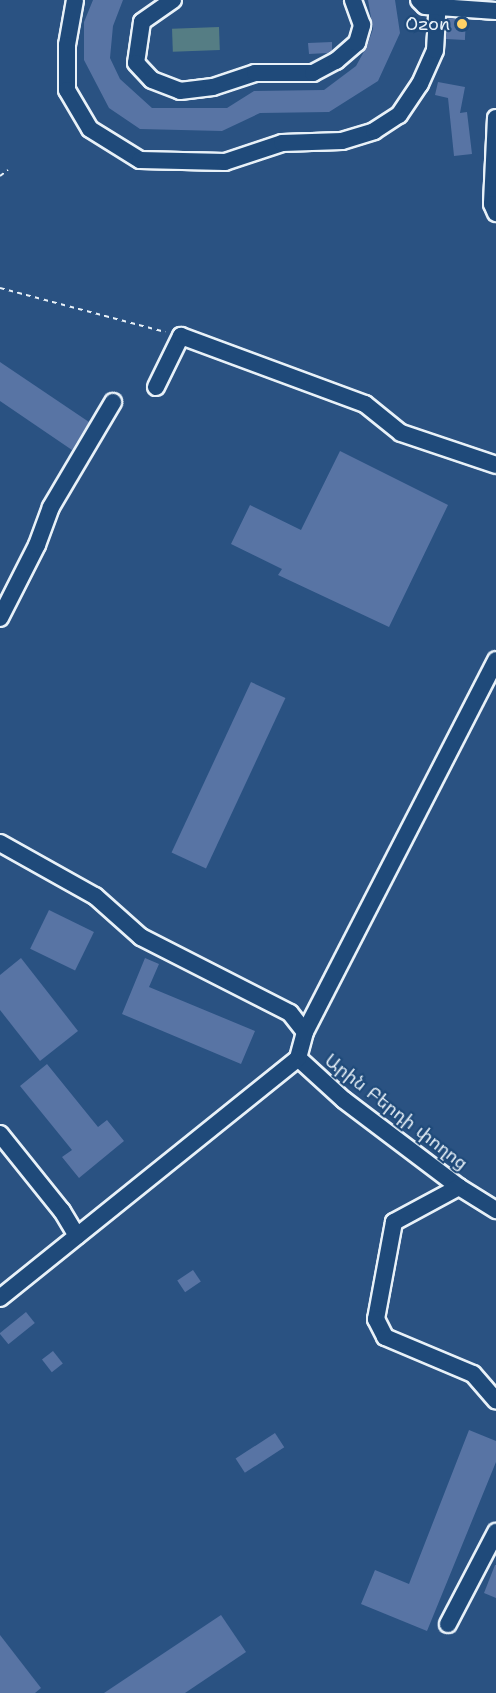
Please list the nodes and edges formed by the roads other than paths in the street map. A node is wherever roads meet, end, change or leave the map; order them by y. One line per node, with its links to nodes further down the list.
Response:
1 (75, 0): 5 (street)
2 (173, 0): 3 (street)
3 (353, 0)
4 (419, 0): 5 (street)
5 (438, 3): 6 (street)
6 (496, 11)
7 (496, 118): 8 (street)
8 (496, 213)
9 (156, 387): 11 (street)
10 (113, 402): 12 (street)
11 (496, 465)
12 (0, 618)
13 (496, 660): 15 (street, Արին Բերդի փողոց)
14 (0, 843): 15 (street)
15 (305, 1032): 16 (street, Արին Բերդի փողոց)
16 (298, 1058): 18 (street, Արին Բերդի փողոց); 20 (street)
17 (0, 1134): 20 (street)
18 (459, 1187): 19 (street, Արին Բերդի փողոց); 22 (street)
19 (496, 1210)
20 (77, 1236): 21 (street)
21 (0, 1298)
22 (496, 1400)
23 (496, 1532): 24 (street)
24 (448, 1624)

